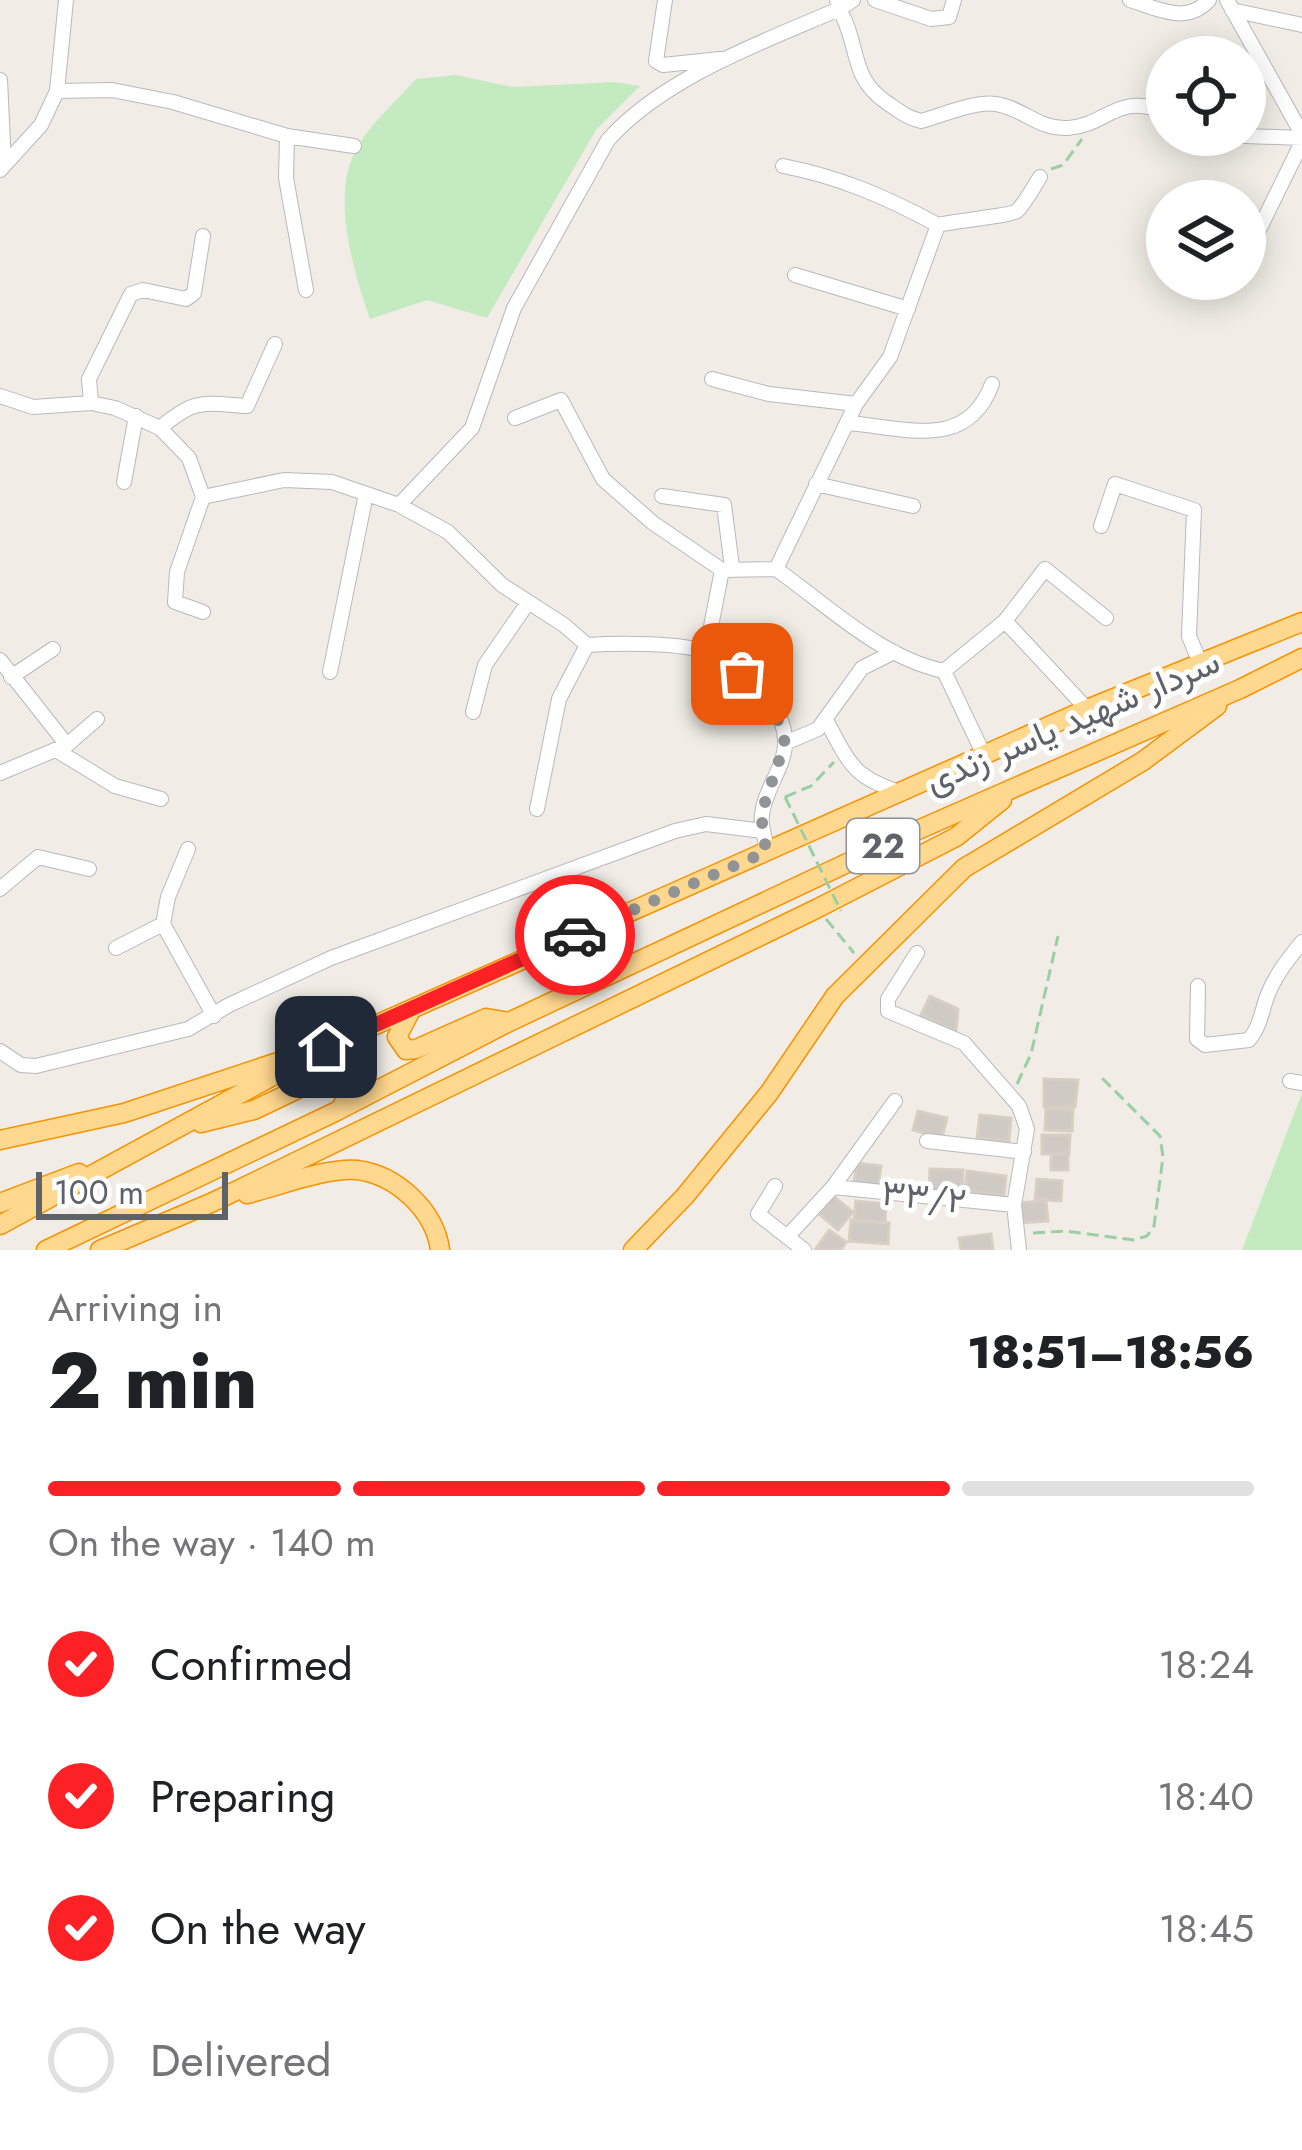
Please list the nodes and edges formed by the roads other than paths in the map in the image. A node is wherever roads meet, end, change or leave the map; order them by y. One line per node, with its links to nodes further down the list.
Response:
1 (67, 0): 12 (street)
2 (665, 0): 10 (street)
3 (875, 0): 4 (street)
4 (955, 0)
5 (1209, 0): 6 (street)
6 (1130, 1)
7 (843, 3): 10 (street); 13 (street)
8 (1229, 5): 9 (street); 15 (street)
9 (1302, 26)
10 (725, 58): 42 (street)
11 (0, 80): 19 (street)
12 (57, 92): 16 (street); 19 (street)
13 (1146, 108)
14 (1266, 134): 15 (street)
15 (1302, 134): 21 (street)
16 (286, 136): 17 (street); 25 (street)
17 (354, 146)
18 (783, 166): 22 (street)
19 (2, 167)
20 (1040, 177): 22 (street)
21 (1266, 214)
22 (938, 225): 26 (street)
23 (203, 236): 31 (street)
24 (795, 275): 26 (street)
25 (307, 290)
26 (908, 309): 32 (street)
27 (275, 344): 36 (street)
28 (712, 380): 32 (street)
29 (992, 384): 35 (street)
30 (0, 396): 31 (street)
31 (91, 403): 33 (street)
32 (856, 404): 35 (street)
33 (136, 416): 36 (street); 37 (street)
34 (515, 418): 45 (street)
35 (847, 423): 38 (street)
36 (160, 428): 41 (street)
37 (124, 482)
38 (816, 484): 43 (street); 46 (street)
39 (367, 494): 41 (street); 42 (street); 60 (street)
40 (662, 496): 45 (street)
41 (203, 497): 48 (street)
42 (399, 505): 47 (street)
43 (913, 506)
44 (1101, 526): 58 (street)
45 (727, 569): 46 (street); 54 (street)
46 (776, 569): 55 (street)
47 (527, 604): 52 (street); 64 (street)
48 (203, 612)
49 (1106, 619): 50 (street)
50 (1004, 621): 59 (street); 63 (street)
51 (1302, 622): 58 (highway, سردار شهید یاسر زندی / 22)
52 (586, 645): 54 (street); 74 (street)
53 (53, 650): 61 (street)
54 (706, 652): 67 (street)
55 (894, 652): 59 (street); 66 (street)
56 (1302, 658): 62 (highway, سردار شهید یاسر زندی / 22)
57 (0, 660): 61 (street)
58 (1200, 663): 63 (highway, سردار شهید یاسر زندی / 22)
59 (944, 671): 69 (street)
60 (329, 672)
61 (11, 677): 68 (street)
62 (1240, 689): 71 (highway, سردار شهید یاسر زندی / 22); 108 (highway)
63 (1088, 709): 69 (highway, سردار شهید یاسر زندی / 22)
64 (473, 712)
65 (97, 719): 68 (street)
66 (826, 719): 67 (street); 72 (street)
67 (785, 743): 75 (street)
68 (62, 747): 70 (street); 73 (street)
69 (985, 757): 72 (highway, سردار شهید یاسر زندی / 22)
70 (0, 772)
71 (1025, 782): 87 (highway, سردار شهید یاسر زندی / 22); 99 (highway)
72 (902, 793): 77 (highway, سردار شهید یاسر زندی / 22)
73 (161, 799)
74 (537, 809)
75 (763, 831): 77 (street); 86 (street)
76 (188, 849): 80 (street)
77 (766, 852): 85 (highway, سردار شهید یاسر زندی / 22)
78 (89, 869): 79 (street)
79 (0, 889)
80 (163, 924): 82 (street); 86 (street)
81 (1302, 942): 84 (street)
82 (116, 948)
83 (917, 953): 95 (street)
84 (1198, 986)
85 (410, 1012): 87 (highway); 88 (highway, سردار شهید یاسر زندی / 22)
86 (214, 1016): 89 (street)
87 (509, 1022): 91 (highway, سردار شهید یاسر زندی / 22)
88 (326, 1047): 92 (highway, سردار شهید یاسر زندی / 22); 93 (highway)
89 (0, 1051)
90 (895, 1101): 98 (street)
91 (335, 1112): 92 (highway); 105 (highway, سردار شهید یاسر زندی / 22)
92 (182, 1127): 96 (highway, سردار شهید یاسر زندی / 22)
93 (0, 1140)
94 (927, 1141): 95 (street)
95 (1024, 1152): 101 (street)
96 (129, 1156): 100 (highway); 102 (highway, سردار شهید یاسر زندی / 22)
97 (775, 1186): 103 (street)
98 (833, 1186): 101 (street, ۳۳/۲); 103 (street)
99 (213, 1202): 106 (highway); 107 (highway)
100 (0, 1203)
101 (1014, 1205): 104 (street)
102 (0, 1225)
103 (787, 1237): 109 (street)
104 (1018, 1242)
105 (46, 1250)
106 (100, 1250)
107 (440, 1250)
108 (633, 1250)
109 (804, 1250)

